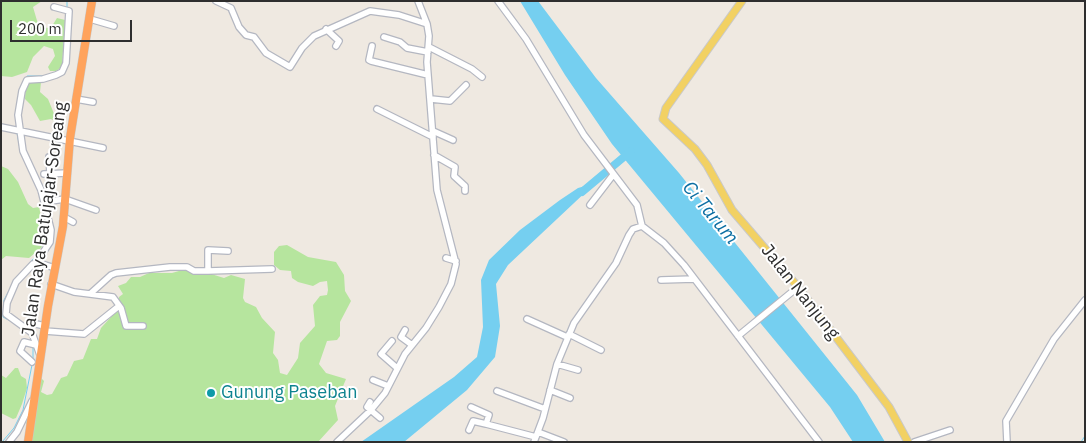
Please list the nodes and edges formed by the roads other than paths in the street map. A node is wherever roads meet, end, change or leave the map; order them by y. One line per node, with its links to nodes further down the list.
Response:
1 (92, 1): 7 (highway, Jalan Raya Batujajar-Soreang)
2 (216, 1): 10 (street)
3 (418, 1): 8 (street)
4 (498, 1): 31 (street)
5 (742, 1): 50 (main road, Jalan Nanjung)
6 (54, 7): 23 (street)
7 (90, 19): 9 (street); 18 (highway, Jalan Raya Batujajar-Soreang)
8 (427, 24): 10 (street); 14 (street)
9 (114, 26)
10 (326, 29): 12 (street)
11 (384, 37): 14 (street)
12 (336, 46)
13 (372, 46): 15 (street)
14 (429, 50): 15 (street); 16 (street)
15 (428, 75): 19 (street)
16 (482, 77)
17 (466, 85): 19 (street)
18 (76, 99): 20 (street); 26 (highway, Jalan Raya Batujajar-Soreang)
19 (431, 99): 24 (street)
20 (94, 102)
21 (377, 109): 24 (street)
22 (1, 127): 23 (street)
23 (19, 130): 26 (street); 34 (street)
24 (433, 134): 25 (street); 28 (street)
25 (453, 140)
26 (70, 141): 27 (street); 30 (highway, Jalan Raya Batujajar-Soreang)
27 (103, 148)
28 (434, 156): 32 (street); 42 (street)
29 (50, 157): 30 (street)
30 (67, 172): 33 (highway, Jalan Raya Batujajar-Soreang)
31 (612, 173): 35 (street); 39 (street)
32 (465, 191)
33 (65, 199): 34 (street); 36 (street); 37 (highway, Jalan Raya Batujajar-Soreang)
34 (44, 202): 43 (street)
35 (590, 205)
36 (96, 210)
37 (64, 217): 38 (street); 44 (highway, Jalan Raya Batujajar-Soreang)
38 (73, 222)
39 (642, 226): 47 (street); 62 (street)
40 (228, 251): 46 (street)
41 (446, 258): 42 (street)
42 (456, 261): 65 (street)
43 (36, 263): 44 (street); 53 (street)
44 (55, 268): 49 (highway, Jalan Raya Batujajar-Soreang)
45 (272, 268): 46 (street)
46 (208, 271): 51 (street)
47 (694, 278): 48 (street); 61 (street)
48 (661, 280)
49 (51, 284): 51 (street); 59 (highway, Jalan Raya Batujajar-Soreang)
50 (798, 287): 61 (street); 91 (main road, Jalan Nanjung)
51 (90, 294): 54 (street)
52 (1085, 300): 93 (street)
53 (4, 302): 55 (street)
54 (119, 306): 58 (street); 59 (street)
55 (3, 314): 64 (street)
56 (527, 320): 62 (street)
57 (36, 324): 59 (street)
58 (143, 326)
59 (45, 328): 67 (highway, Jalan Raya Batujajar-Soreang)
60 (404, 330): 65 (street)
61 (740, 334): 90 (street)
62 (568, 336): 66 (street); 69 (street)
63 (392, 341): 70 (street)
64 (34, 345): 67 (street); 68 (street)
65 (412, 345): 70 (street)
66 (601, 350)
67 (40, 356): 76 (highway, Jalan Raya Batujajar-Soreang)
68 (32, 362)
69 (557, 364): 71 (street); 74 (street)
70 (397, 368): 73 (street)
71 (578, 370)
72 (373, 380): 73 (street)
73 (388, 386): 78 (street)
74 (550, 390): 77 (street); 80 (street)
75 (497, 391): 80 (street)
76 (34, 397): 86 (street); 87 (highway, Jalan Raya Batujajar-Soreang)
77 (570, 398)
78 (371, 404): 81 (street); 88 (street)
79 (471, 407): 82 (street)
80 (545, 409): 85 (street)
81 (380, 418)
82 (486, 424): 83 (street); 85 (street)
83 (469, 430)
84 (950, 430): 92 (street)
85 (537, 439): 89 (street)
86 (9, 442)
87 (28, 442)
88 (337, 442)
89 (564, 442)
90 (819, 442)
91 (908, 442)
92 (914, 442)
93 (1007, 442)

